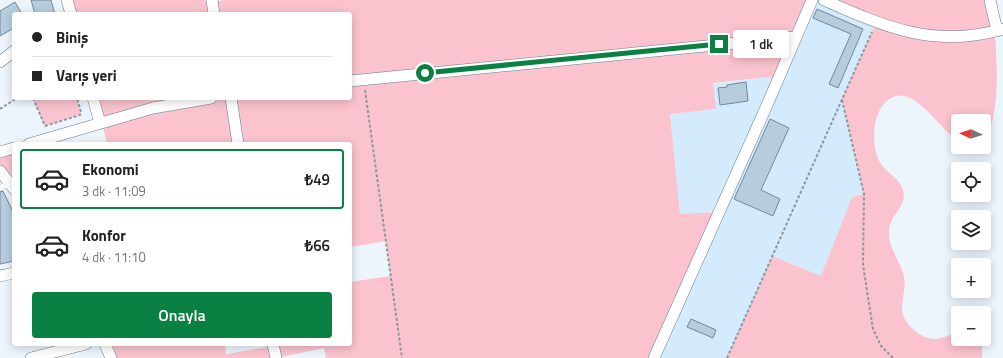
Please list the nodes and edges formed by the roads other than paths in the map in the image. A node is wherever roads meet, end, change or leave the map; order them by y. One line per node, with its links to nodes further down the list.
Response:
1 (67, 0): 6 (street)
2 (212, 0): 7 (street)
3 (812, 0): 9 (street)
4 (824, 0): 8 (street)
5 (990, 0): 8 (street)
6 (70, 12)
7 (214, 12)
8 (1000, 30)
9 (796, 37): 12 (street); 31 (street)
10 (12, 53): 11 (street)
11 (0, 62)
12 (352, 81)
13 (94, 100): 16 (street)
14 (199, 100): 16 (street)
15 (230, 100): 18 (street)
16 (100, 123): 17 (street)
17 (36, 142)
18 (238, 142)
19 (12, 149): 20 (street)
20 (0, 152)
21 (0, 171): 22 (street)
22 (8, 187)
23 (12, 273): 24 (street)
24 (0, 276)
25 (78, 346): 28 (street)
26 (106, 346): 29 (street)
27 (273, 346): 30 (street)
28 (31, 358)
29 (111, 358)
30 (276, 358)
31 (654, 358)

